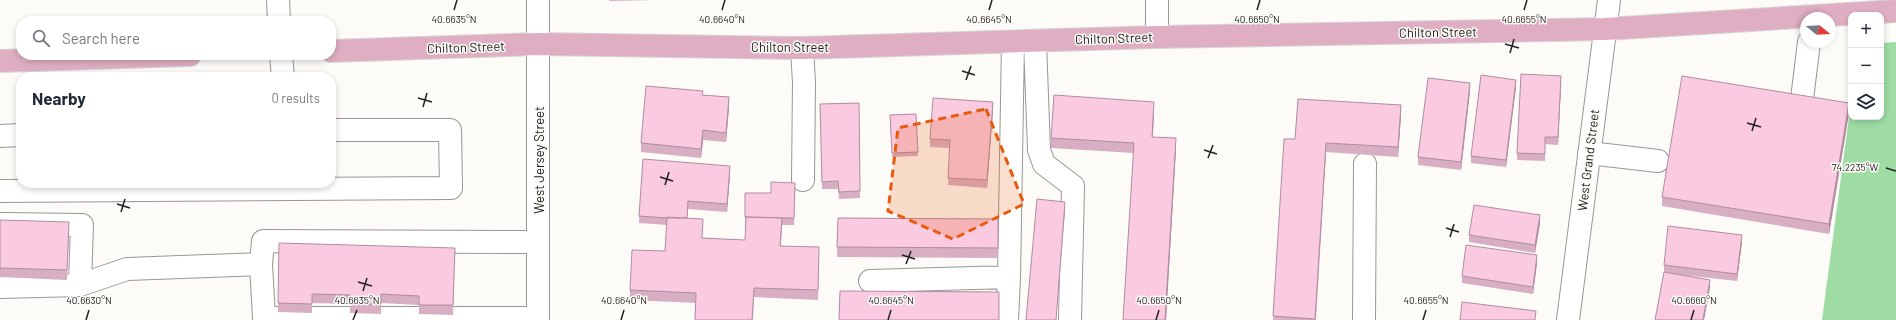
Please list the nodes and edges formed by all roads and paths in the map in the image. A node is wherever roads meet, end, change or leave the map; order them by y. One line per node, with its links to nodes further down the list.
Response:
1 (278, 0): 6 (street)
2 (538, 0): 13 (street, West Jersey Street)
3 (1157, 0): 10 (street)
4 (1609, 0): 9 (street, West Grand Street)
5 (1896, 11): 7 (main road, Chilton Street)
6 (279, 16)
7 (1836, 16)
8 (1800, 18): 9 (main road, Chilton Street)
9 (1605, 29): 10 (main road, Chilton Street); 25 (street, West Grand Street)
10 (1157, 37): 12 (main road, Chilton Street)
11 (1013, 42): 12 (main road, Chilton Street); 14 (main road, Chilton Street); 33 (street)
12 (1035, 42): 39 (street)
13 (539, 44): 14 (main road, Chilton Street); 16 (main road, Chilton Street); 31 (street, West Jersey Street)
14 (802, 48): 28 (street)
15 (1808, 48): 21 (street)
16 (336, 51)
17 (32, 60): 19 (main road)
18 (281, 60): 20 (street)
19 (0, 61)
20 (283, 72)
21 (1802, 99)
22 (336, 130): 29 (street)
23 (16, 135): 24 (street)
24 (0, 136)
25 (1589, 152): 26 (street); 41 (street, West Grand Street)
26 (1658, 161)
27 (1365, 164): 40 (street)
28 (803, 180)
29 (0, 191)
30 (0, 224): 35 (street)
31 (538, 242): 32 (street); 37 (street, West Jersey Street)
32 (261, 264): 35 (street); 37 (street)
33 (1009, 277): 34 (street); 38 (street)
34 (870, 281)
35 (80, 285): 36 (street)
36 (0, 288)
37 (538, 319)
38 (1007, 320)
39 (1070, 320)
40 (1364, 320)
41 (1568, 320)

